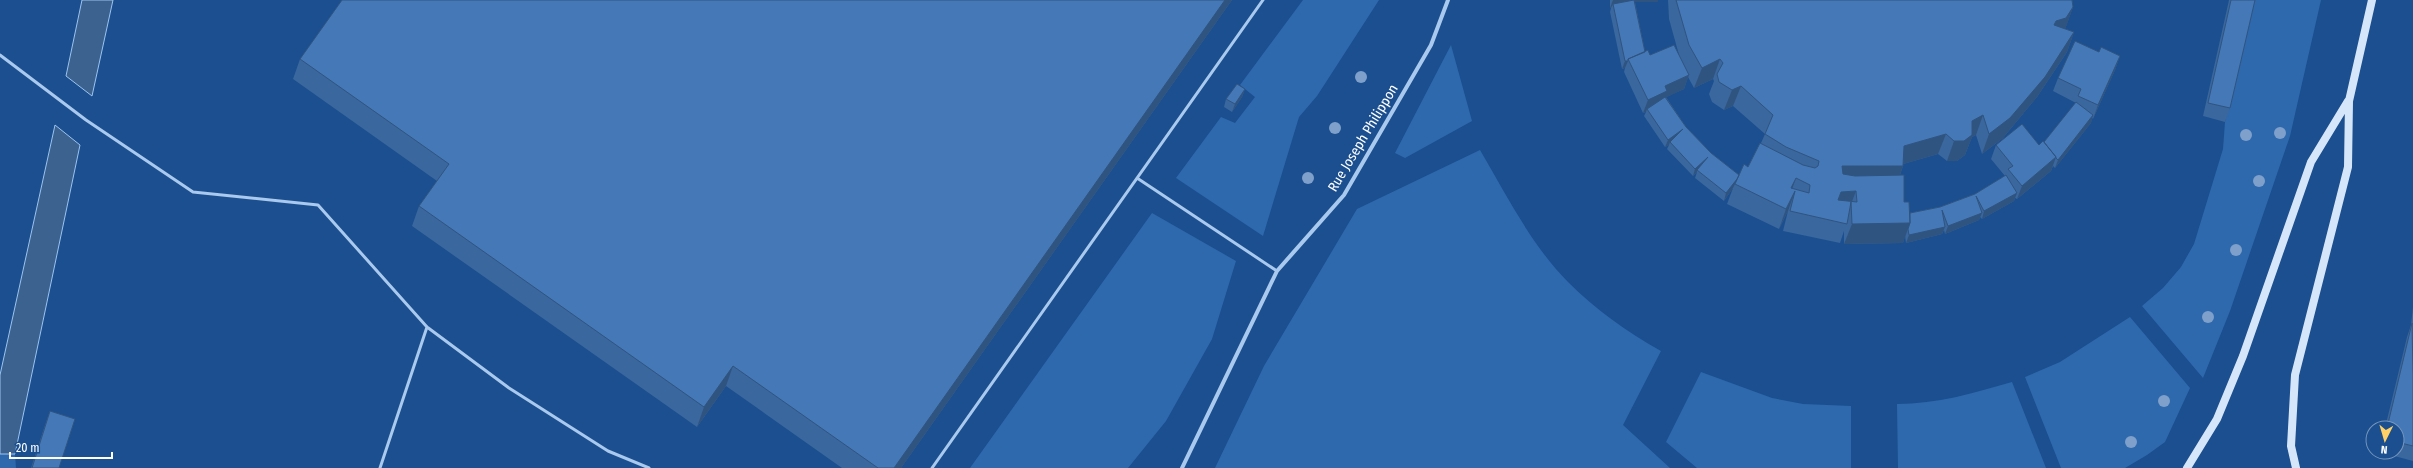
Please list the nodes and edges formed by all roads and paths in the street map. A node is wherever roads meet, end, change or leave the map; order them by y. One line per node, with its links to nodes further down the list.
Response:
1 (1263, 0): 6 (lane)
2 (1448, 0): 7 (street, Rue Joseph Philippon)
3 (2372, 0): 5 (main road)
4 (0, 55): 8 (lane)
5 (2349, 101): 13 (main road); 14 (main road)
6 (1137, 178): 7 (lane); 11 (lane)
7 (1278, 271): 12 (street, Rue Joseph Philippon)
8 (427, 327): 9 (lane); 10 (lane)
9 (380, 468)
10 (649, 468)
11 (932, 468)
12 (1182, 468)
13 (2187, 468)
14 (2296, 468)

